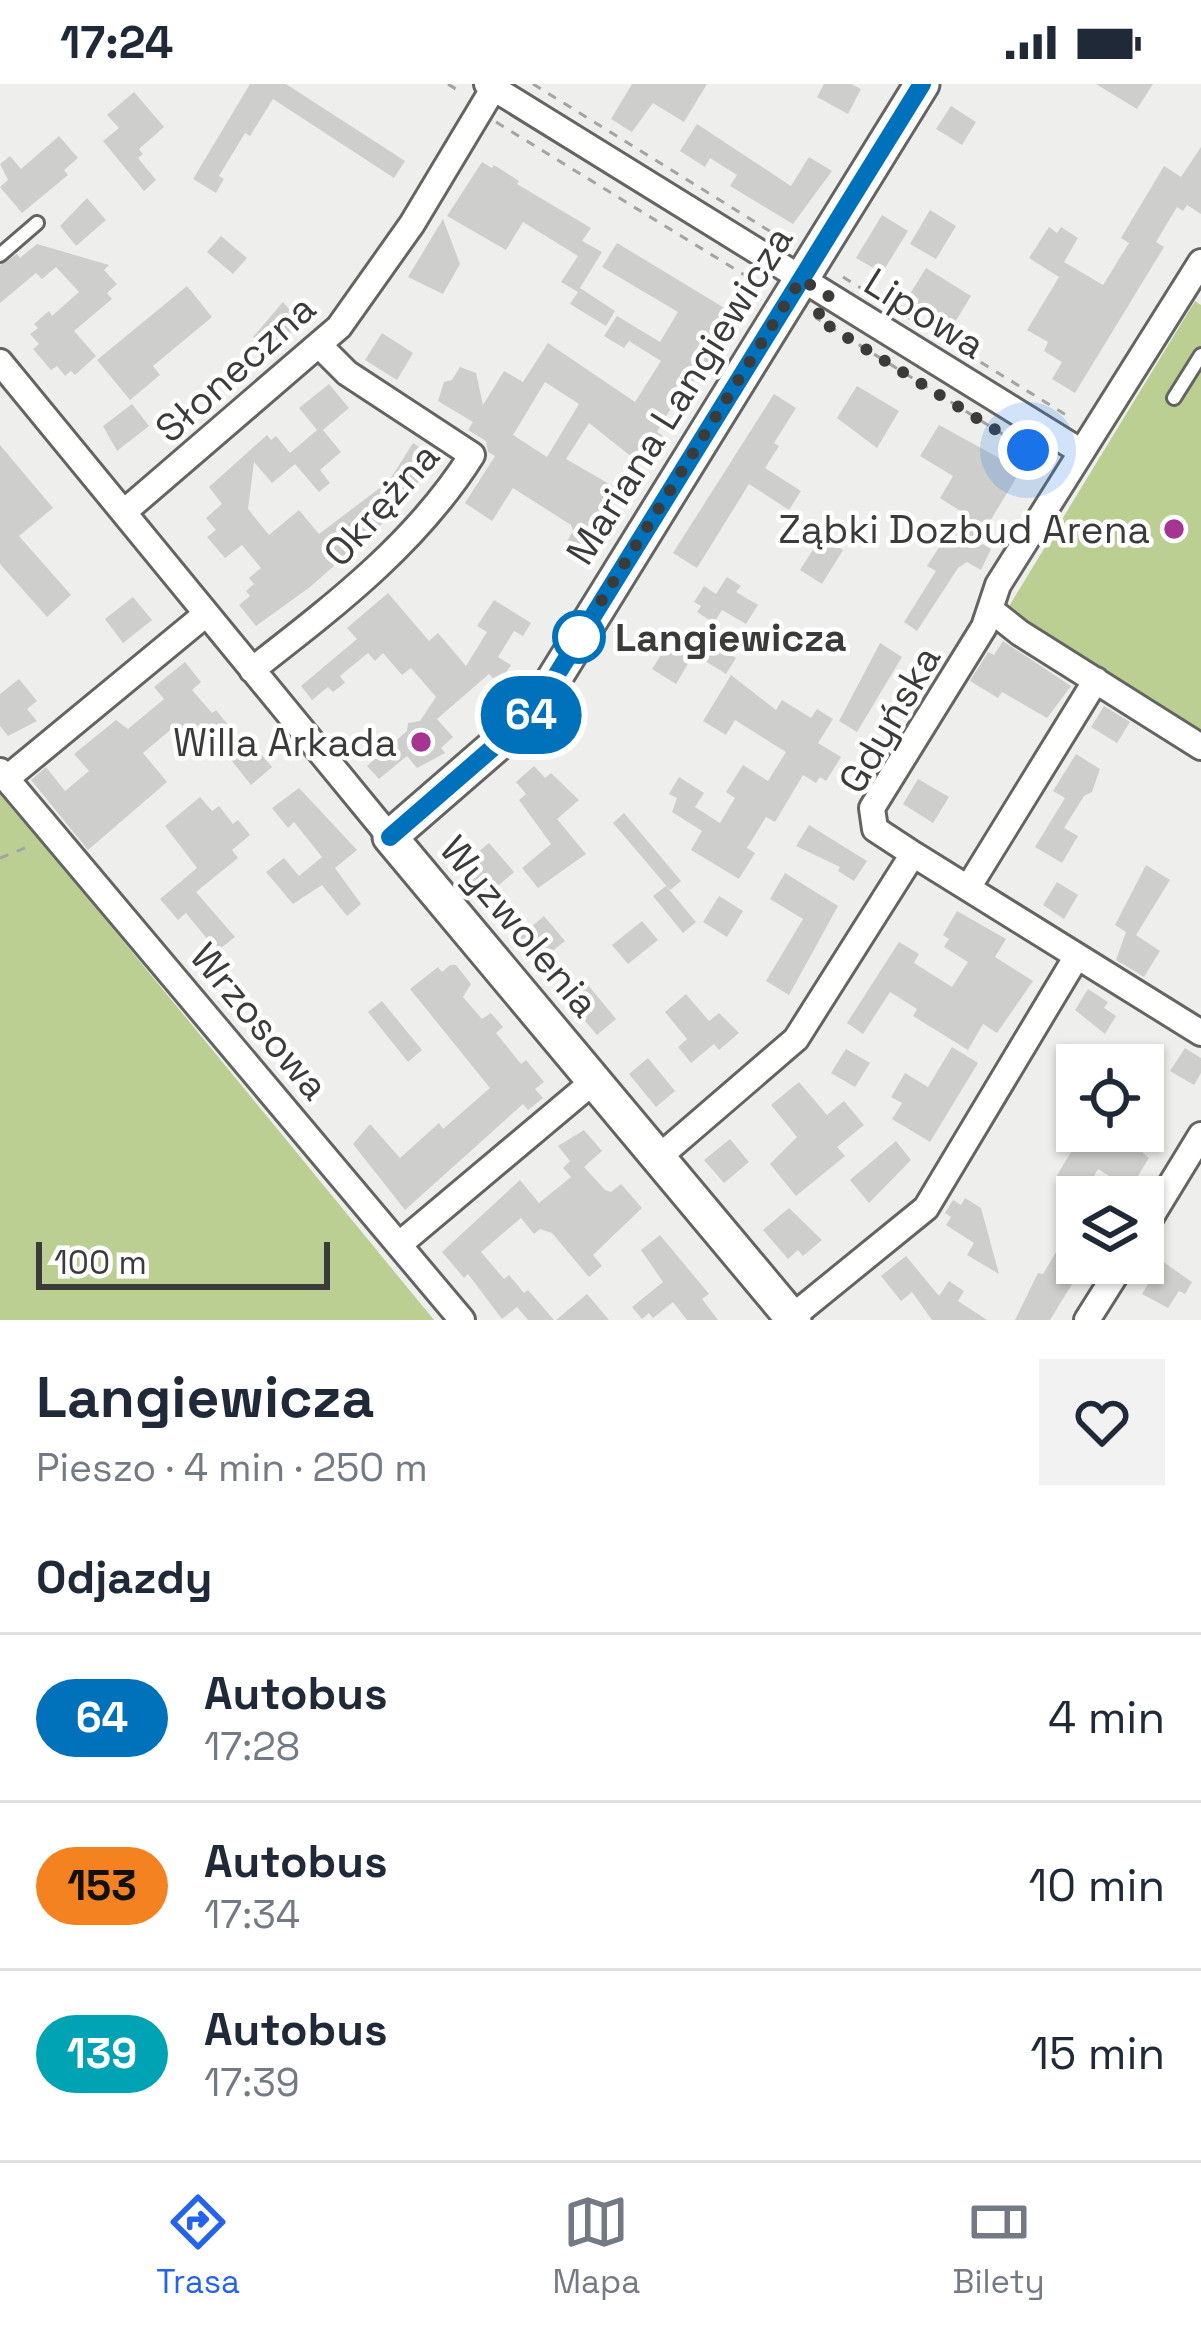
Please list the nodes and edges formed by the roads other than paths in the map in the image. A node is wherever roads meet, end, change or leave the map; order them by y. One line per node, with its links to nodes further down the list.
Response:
1 (922, 84): 6 (street, Mariana Langiewicza)
2 (492, 85): 6 (street, Lipowa); 7 (street, Słoneczna)
3 (37, 223): 4 (lane)
4 (0, 255)
5 (1199, 271): 11 (street, Gdyńska)
6 (787, 286): 11 (street, Lipowa); 19 (street, Mariana Langiewicza)
7 (321, 347): 12 (street, Słoneczna); 15 (street, Okrężna)
8 (1201, 355): 10 (lane)
9 (0, 362): 12 (street, Wyzwolenia)
10 (1174, 398)
11 (1080, 451): 13 (street, Gdyńska)
12 (124, 512): 14 (street, Wyzwolenia)
13 (991, 610): 16 (street); 20 (street, Gdyńska)
14 (206, 614): 15 (street, Wyzwolenia); 18 (street)
15 (252, 670): 19 (street, Wyzwolenia)
16 (1096, 680): 17 (street); 21 (street)
17 (1201, 746)
18 (3, 775): 30 (street, Wrzosowa)
19 (390, 837): 24 (street, Wyzwolenia)
20 (913, 854): 21 (street); 26 (street)
21 (968, 888): 22 (street)
22 (1077, 956): 23 (street); 32 (street)
23 (1201, 1033)
24 (595, 1080): 26 (street, Wyzwolenia); 30 (street)
25 (1201, 1136): 28 (street)
26 (659, 1157): 32 (street, Wyzwolenia)
27 (1201, 1183): 28 (street)
28 (1172, 1184): 29 (street)
29 (1164, 1197)
30 (401, 1243): 33 (street, Wrzosowa)
31 (1110, 1284): 34 (street)
32 (793, 1318)
33 (462, 1320)
34 (1088, 1320)

